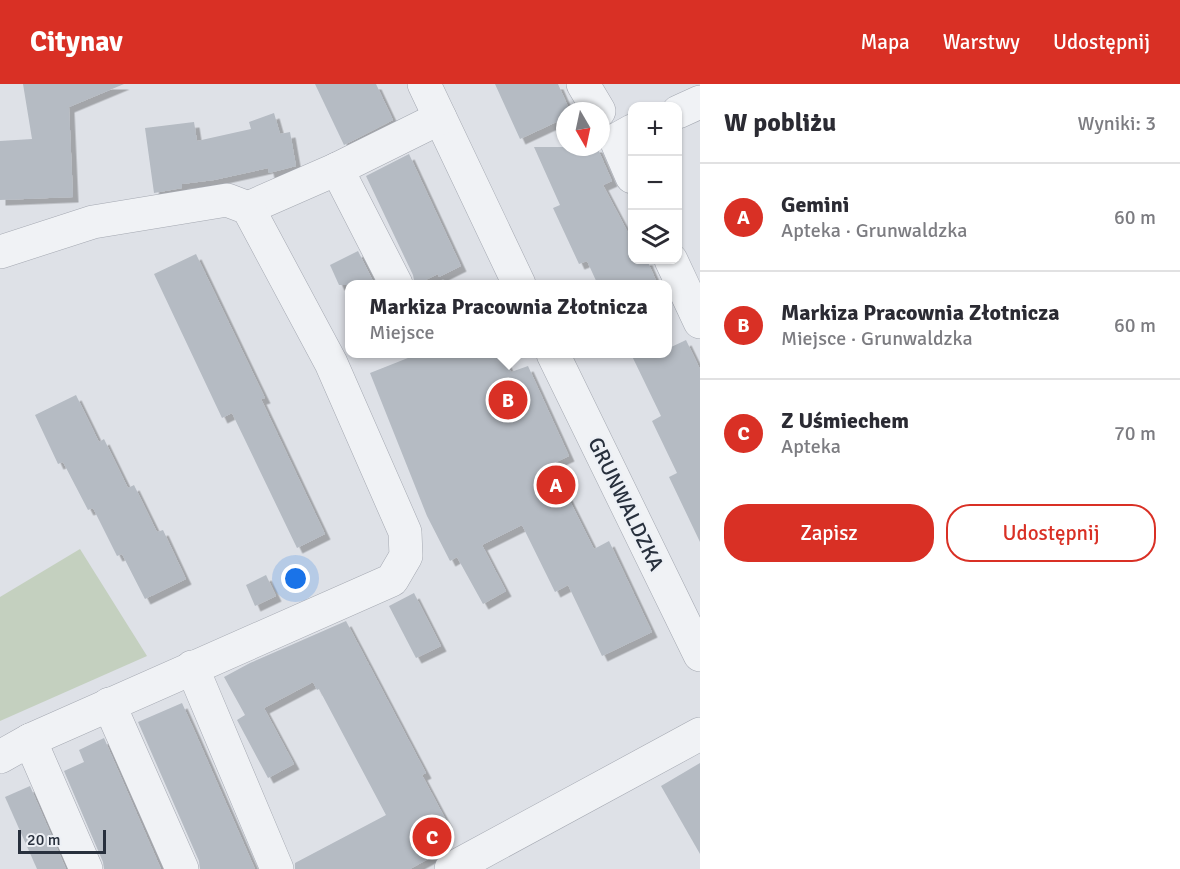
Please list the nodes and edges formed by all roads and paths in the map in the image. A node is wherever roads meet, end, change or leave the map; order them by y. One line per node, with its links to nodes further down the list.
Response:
1 (424, 84): 5 (street)
2 (582, 84): 6 (street)
3 (700, 102): 4 (street)
4 (682, 110)
5 (440, 118): 8 (street); 13 (street)
6 (612, 124): 7 (street)
7 (628, 164)
8 (337, 169): 9 (street); 12 (street)
9 (248, 208): 10 (street); 15 (street)
10 (0, 252)
11 (673, 264): 14 (street)
12 (393, 280)
13 (509, 280)
14 (700, 322)
15 (342, 358): 18 (street)
16 (555, 358): 17 (street, GRUNWALDZKA)
17 (700, 655)
18 (192, 667): 19 (street); 25 (street)
19 (109, 704): 21 (street); 24 (street)
20 (700, 734): 26 (street)
21 (30, 740): 22 (street); 23 (street)
22 (0, 757)
23 (86, 869)
24 (182, 869)
25 (277, 869)
26 (452, 869)

